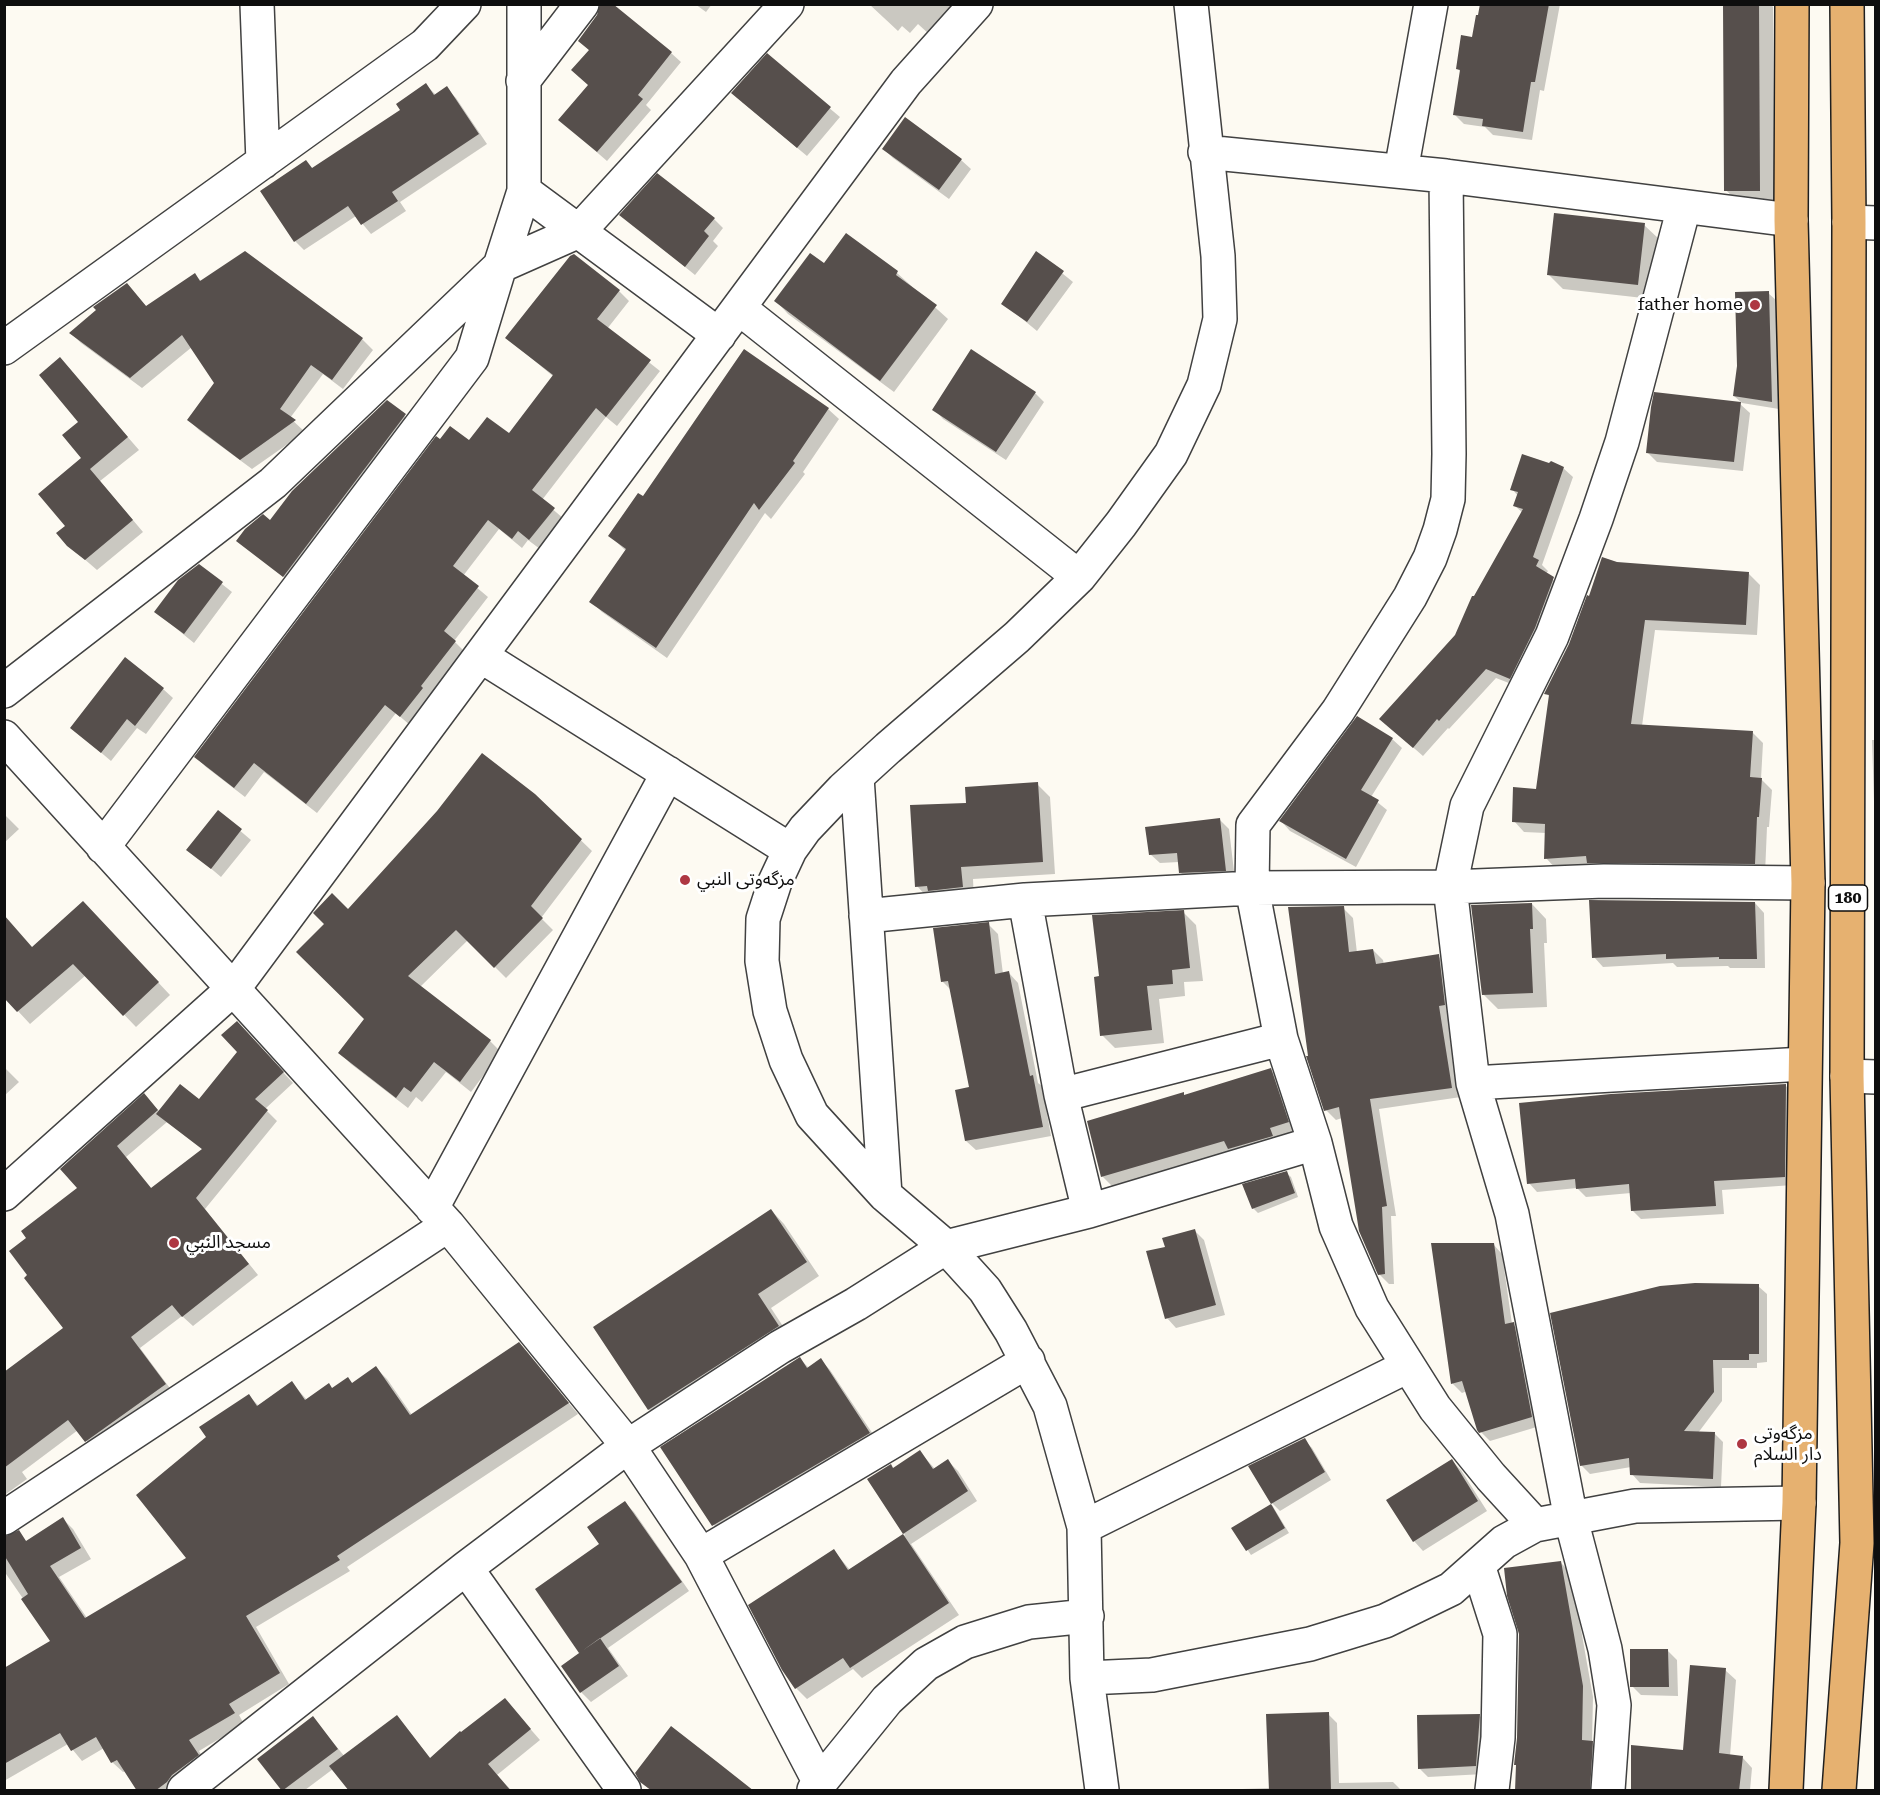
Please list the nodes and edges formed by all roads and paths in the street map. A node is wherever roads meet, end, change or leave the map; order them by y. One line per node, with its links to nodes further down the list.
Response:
1 (257, 4): 13 (street)
2 (464, 4): 13 (street)
3 (524, 4): 11 (street)
4 (582, 4): 11 (street)
5 (787, 4): 20 (street)
6 (976, 4): 22 (street)
7 (1191, 4): 12 (street)
8 (1431, 4): 14 (street)
9 (1792, 4): 18 (highway, 180)
10 (1847, 4): 19 (highway, 180)
11 (523, 81): 16 (street)
12 (1205, 152): 14 (street); 25 (street)
13 (263, 162): 24 (street)
14 (1401, 171): 15 (street)
15 (1446, 176): 17 (street); 35 (street)
16 (524, 191): 20 (street); 21 (street)
17 (1684, 207): 18 (street); 34 (street)
18 (1791, 220): 33 (highway, 180)
19 (1862, 223): 41 (highway, 180)
20 (579, 231): 21 (street); 23 (street)
21 (500, 266): 27 (street); 31 (street)
22 (738, 308): 23 (street); 25 (street)
23 (719, 335): 26 (street)
24 (4, 348)
25 (1079, 577): 30 (street)
26 (481, 656): 29 (street); 38 (street)
27 (4, 691)
28 (4, 737): 31 (street)
29 (668, 773): 32 (street); 48 (street)
30 (857, 777): 32 (street); 37 (street)
31 (103, 846): 38 (street)
32 (790, 850): 46 (street)
33 (1808, 883): 34 (street); 40 (highway, 180)
34 (1450, 887): 35 (street); 42 (street)
35 (1252, 888): 36 (street); 39 (street)
36 (1025, 900): 37 (street); 43 (street)
37 (866, 916): 46 (street)
38 (234, 988): 45 (street); 48 (street)
39 (1281, 1039): 43 (street); 44 (street)
40 (1804, 1064): 42 (street); 53 (highway, 180)
41 (1861, 1076): 58 (highway, 180)
42 (1473, 1083): 55 (street)
43 (1061, 1095): 47 (street)
44 (1315, 1143): 47 (street); 51 (street)
45 (4, 1194)
46 (885, 1195): 49 (street)
47 (1089, 1211): 49 (street)
48 (440, 1217): 52 (street); 54 (street)
49 (946, 1247): 50 (street); 52 (street)
50 (1028, 1361): 57 (street); 59 (street)
51 (1408, 1366): 56 (street); 57 (street)
52 (628, 1446): 59 (street); 61 (street)
53 (1799, 1503): 55 (street); 70 (highway, 180)
54 (4, 1518)
55 (1571, 1519): 56 (street); 69 (street)
56 (1535, 1526): 60 (street)
57 (1084, 1527): 62 (street)
58 (1866, 1543): 71 (highway, 180)
59 (701, 1555): 64 (street)
60 (1478, 1565): 63 (street); 68 (street)
61 (466, 1568): 65 (street); 66 (street)
62 (1087, 1616): 63 (street); 64 (street)
63 (1087, 1678): 67 (street)
64 (817, 1787)
65 (184, 1791)
66 (624, 1791)
67 (1102, 1791)
68 (1492, 1791)
69 (1608, 1791)
70 (1786, 1791)
71 (1839, 1791)

